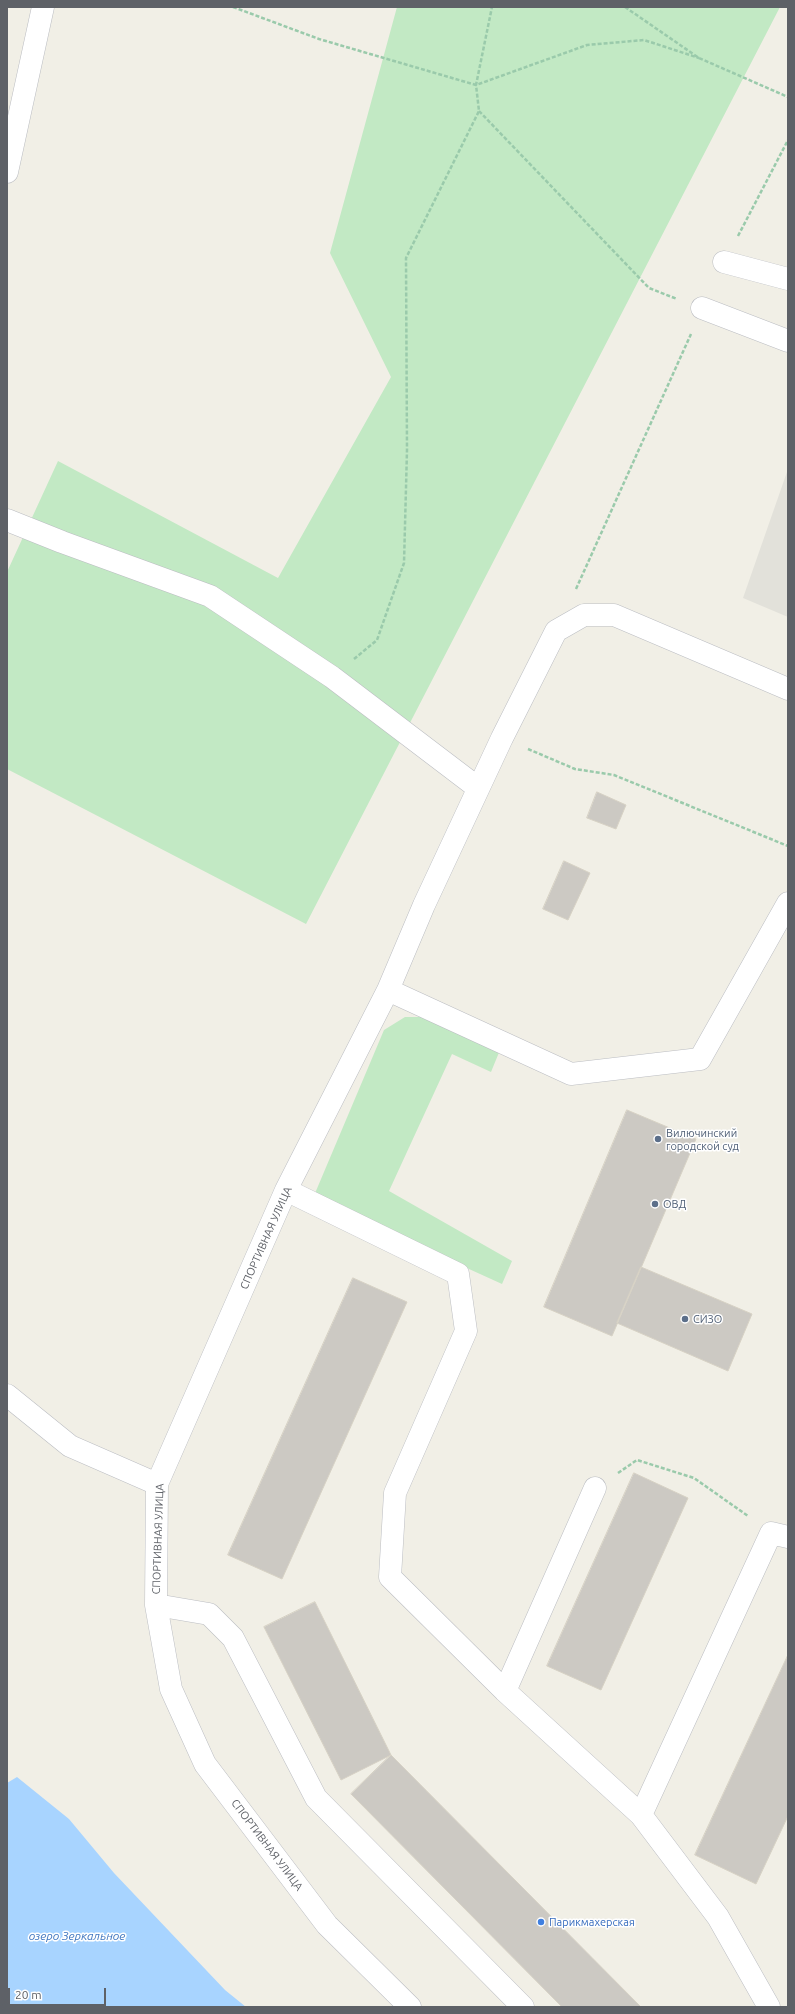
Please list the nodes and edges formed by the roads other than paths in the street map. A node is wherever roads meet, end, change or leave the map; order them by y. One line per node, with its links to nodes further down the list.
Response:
1 (43, 7): 2 (street)
2 (7, 172)
3 (724, 262): 4 (street)
4 (788, 279)
5 (702, 308): 6 (street)
6 (788, 341)
7 (7, 520): 9 (street)
8 (788, 688): 9 (street, СПОРТИВНАЯ УЛИЦА)
9 (478, 788): 11 (street, СПОРТИВНАЯ УЛИЦА)
10 (788, 902): 11 (street)
11 (388, 990): 12 (street, СПОРТИВНАЯ УЛИЦА)
12 (286, 1190): 14 (street, СПОРТИВНАЯ УЛИЦА); 18 (street)
13 (7, 1395): 14 (street)
14 (157, 1484): 17 (street, СПОРТИВНАЯ УЛИЦА)
15 (595, 1488): 18 (street)
16 (779, 1535): 19 (street)
17 (156, 1605): 20 (street, СПОРТИВНАЯ УЛИЦА); 21 (street)
18 (505, 1691): 19 (street)
19 (641, 1815): 22 (street)
20 (410, 2007)
21 (523, 2007)
22 (769, 2007)

